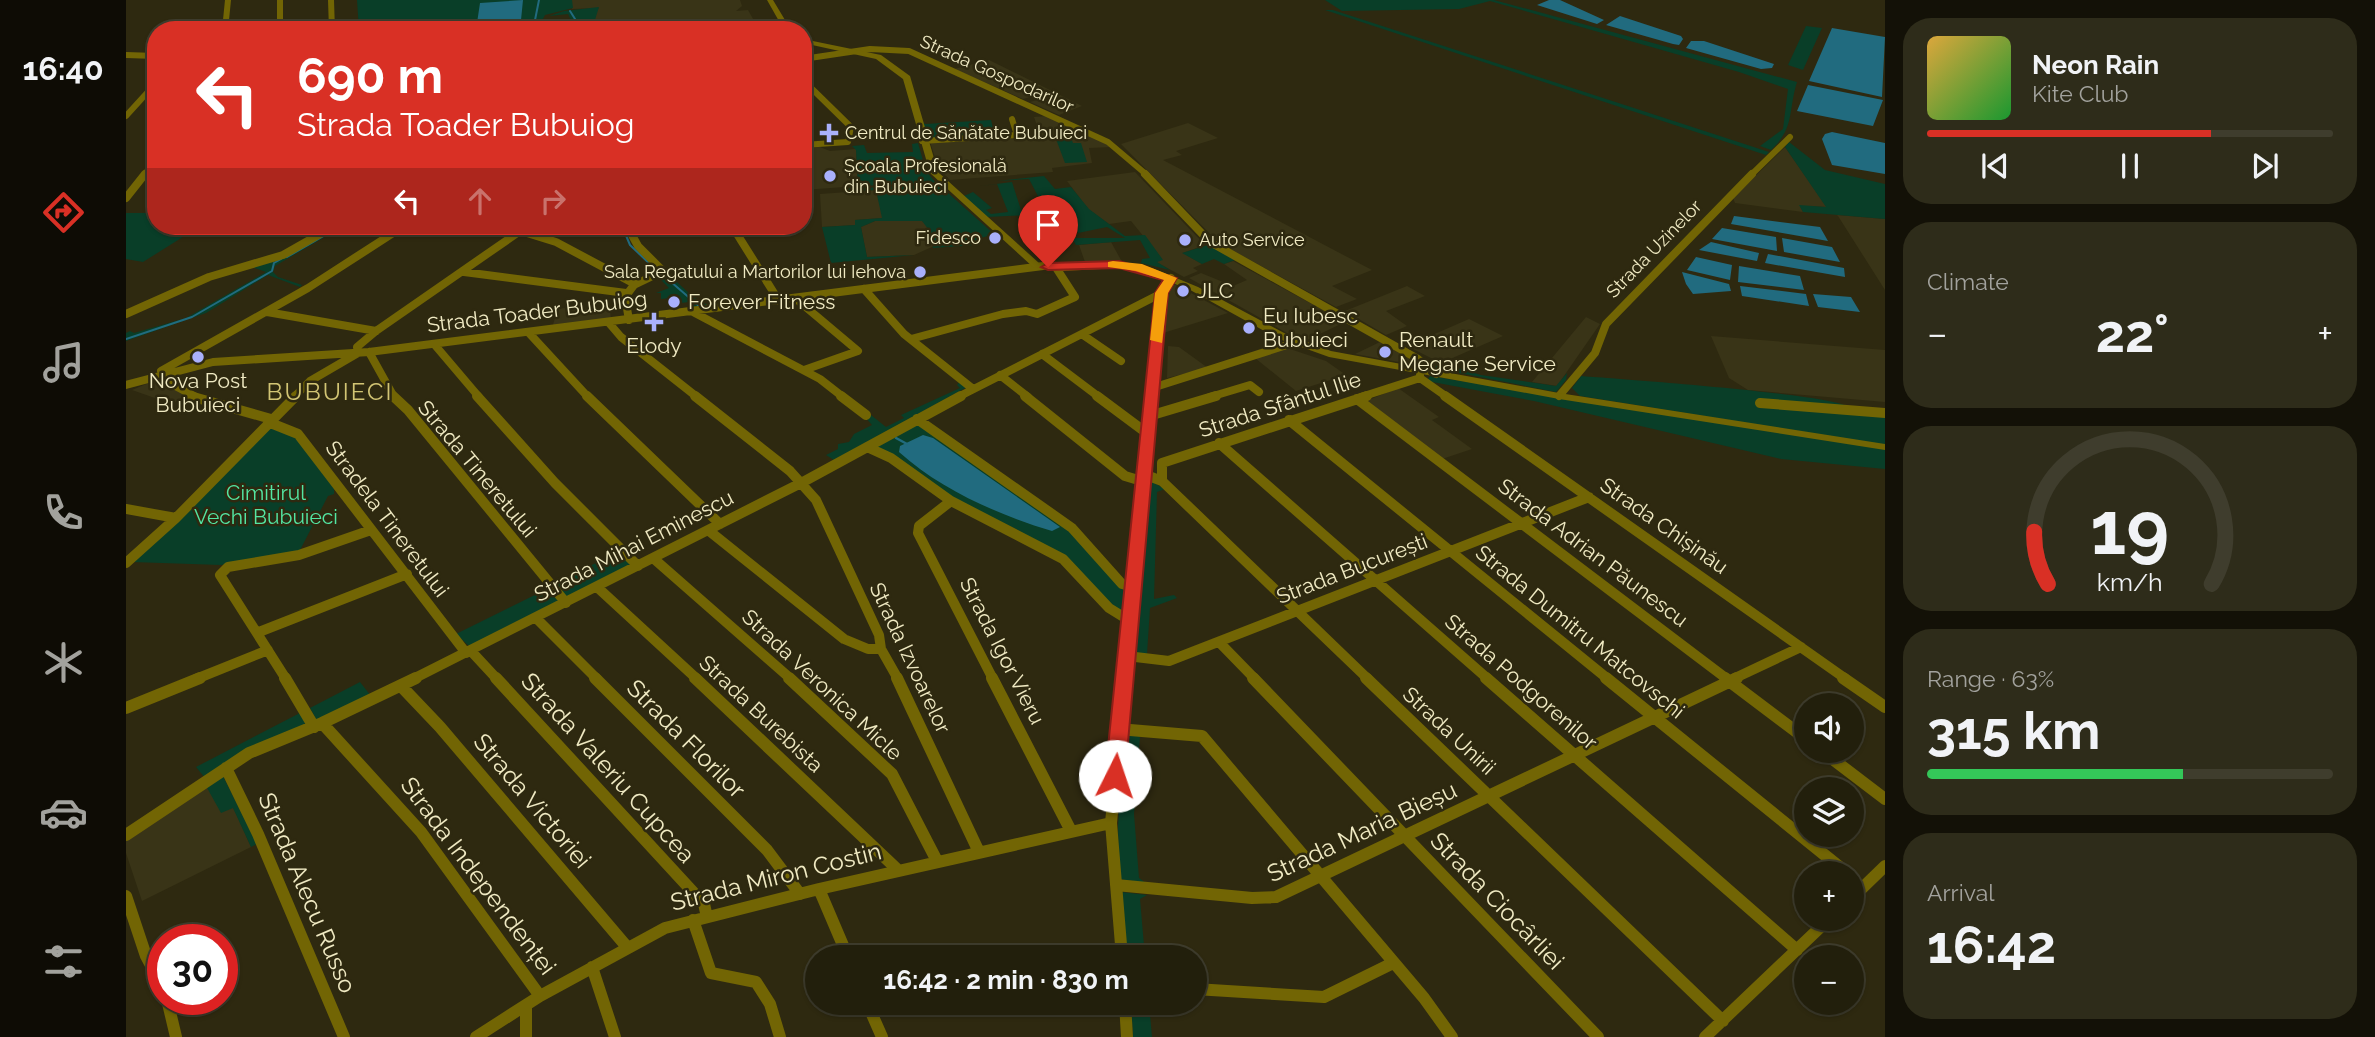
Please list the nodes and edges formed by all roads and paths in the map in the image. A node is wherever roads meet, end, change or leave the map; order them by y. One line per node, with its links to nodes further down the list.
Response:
1 (228, 0): 5 (street)
2 (281, 0): 6 (street)
3 (331, 0): 7 (street)
4 (770, 0): 8 (street)
5 (226, 21)
6 (280, 21)
7 (332, 21)
8 (783, 21)
9 (812, 43): 10 (street, Strada Gospodarilor)
10 (856, 53): 13 (street); 19 (street); 57 (street, Strada Gospodarilor)
11 (126, 55): 12 (street)
12 (147, 56)
13 (812, 58)
14 (812, 89): 20 (street)
15 (147, 93): 16 (street)
16 (126, 116)
17 (1012, 119): 19 (street)
18 (1790, 137): 65 (street, Strada Uzinelor)
19 (922, 141): 29 (street)
20 (812, 144)
21 (147, 171): 22 (street)
22 (126, 198)
23 (318, 235): 41 (street)
24 (390, 235): 39 (street)
25 (515, 235): 31 (street)
26 (540, 235): 33 (street)
27 (632, 235): 33 (street)
28 (738, 235): 38 (street)
29 (1043, 266): 30 (street, Strada Toader Bubuiog); 34 (street, Strada Toader Bubuiog)
30 (1055, 266): 32 (street, Strada Toader Bubuiog); 47 (street)
31 (464, 272): 35 (street); 44 (street)
32 (1171, 278): 36 (street); 48 (street, Strada Toader Bubuiog)
33 (634, 285): 35 (street)
34 (864, 289): 37 (street, Strada Toader Bubuiog); 47 (street)
35 (626, 293): 42 (street)
36 (1162, 293): 46 (street, Strada Mihai Eminescu); 62 (street)
37 (795, 298): 38 (street, Strada Toader Bubuiog); 55 (street)
38 (779, 300): 40 (street, Strada Toader Bubuiog)
39 (267, 312): 44 (street); 59 (street)
40 (693, 312): 42 (street, Strada Toader Bubuiog); 55 (street)
41 (126, 314)
42 (629, 320): 43 (street, Strada Toader Bubuiog)
43 (609, 323): 45 (street, Strada Toader Bubuiog); 80 (street, Strada Izvoarelor)
44 (376, 331): 51 (street)
45 (529, 333): 49 (street, Strada Toader Bubuiog); 85 (street)
46 (1083, 335): 52 (street, Strada Mihai Eminescu); 53 (street)
47 (911, 339): 61 (street)
48 (1293, 343): 56 (street, Strada Toader Bubuiog); 62 (street)
49 (434, 344): 50 (street, Strada Toader Bubuiog); 92 (street)
50 (369, 352): 51 (street, Strada Toader Bubuiog); 97 (street, Strada Tineretului)
51 (358, 353): 54 (street, Strada Toader Bubuiog); 72 (street)
52 (1042, 354): 58 (street, Strada Mihai Eminescu); 74 (street)
53 (1121, 361)
54 (187, 368): 59 (street, Strada Toader Bubuiog); 72 (street, Stradela Tineretului)
55 (804, 370): 69 (street)
56 (1420, 374): 57 (street, Strada Toader Bubuiog); 66 (street, Strada Sfântul Ilie); 81 (street, Strada Chișinău)
57 (1436, 374): 65 (street)
58 (1000, 375): 61 (street, Strada Mihai Eminescu); 78 (street, Strada Unirii)
59 (148, 379): 60 (street, Strada Toader Bubuiog); 63 (street)
60 (126, 385)
61 (974, 388): 71 (street, Strada Mihai Eminescu)
62 (1152, 388): 70 (street)
63 (126, 391)
64 (1259, 392): 70 (street)
65 (1559, 396): 77 (street)
66 (1357, 398): 73 (street, Strada Sfântul Ilie); 86 (street, Strada Adrian Păunescu)
67 (1760, 403): 68 (street)
68 (1885, 414)
69 (866, 415)
70 (1149, 416): 74 (street)
71 (917, 419): 76 (street, Strada Mihai Eminescu); 96 (street)
72 (270, 420): 84 (street); 87 (street, Stradela Tineretului)
73 (1289, 421): 75 (street, Strada Sfântul Ilie); 89 (street, Strada Dumitru Matcovschi)
74 (1148, 434): 78 (street)
75 (1219, 443): 79 (street, Strada Sfântul Ilie); 94 (street, Strada Podgorenilor)
76 (867, 447): 80 (street, Strada Mihai Eminescu); 82 (street)
77 (1885, 447)
78 (1145, 478): 79 (street, Strada Unirii); 96 (street)
79 (1161, 481): 98 (street, Strada Unirii)
80 (803, 482): 85 (street, Strada Mihai Eminescu); 104 (street, Strada Izvoarelor)
81 (1589, 497): 86 (street, Strada București); 103 (street, Strada Chișinău)
82 (951, 501): 100 (street); 122 (street, Strada Igor Vieru)
83 (126, 509): 84 (street)
84 (176, 518): 91 (street)
85 (720, 524): 88 (street, Strada Mihai Eminescu)
86 (1522, 524): 89 (street, Strada București); 108 (street, Strada Adrian Păunescu)
87 (371, 530): 93 (street, Stradela Tineretului); 101 (street, Strada Independenței)
88 (708, 530): 90 (street, Strada Mihai Eminescu); 104 (street)
89 (1451, 551): 94 (street, Strada București); 112 (street, Strada Dumitru Matcovschi)
90 (653, 558): 92 (street, Strada Mihai Eminescu); 127 (street, Strada Veronica Micle)
91 (126, 563)
92 (638, 566): 95 (street, Strada Mihai Eminescu)
93 (407, 574): 101 (street); 106 (street, Stradela Tineretului)
94 (1376, 580): 98 (street, Strada București); 116 (street, Strada Podgorenilor)
95 (597, 587): 97 (street, Strada Mihai Eminescu); 129 (street, Strada Burebista)
96 (1133, 587): 100 (street)
97 (566, 603): 99 (street, Strada Mihai Eminescu)
98 (1295, 612): 102 (street, Strada București); 119 (street, Strada Unirii)
99 (536, 618): 106 (street, Strada Mihai Eminescu); 134 (street, Strada Florilor)
100 (1130, 621): 107 (street)
101 (259, 632): 105 (street, Strada Independenței)
102 (1219, 642): 107 (street, Strada București); 124 (street, Strada Ciocârliei)
103 (1801, 647): 108 (street, Strada Maria Bieșu); 110 (street, Strada Chișinău)
104 (881, 649): 125 (street, Strada Izvoarelor)
105 (268, 650): 111 (street); 113 (street, Strada Independenței)
106 (469, 652): 109 (street, Strada Mihai Eminescu); 136 (street, Strada Valeriu Cupcea)
107 (1127, 656): 114 (street)
108 (1730, 681): 112 (street, Strada Maria Bieșu); 115 (street, Strada Adrian Păunescu)
109 (401, 687): 113 (street, Strada Mihai Eminescu); 141 (street, Strada Victoriei)
110 (1885, 707)
111 (126, 708)
112 (1655, 717): 116 (street, Strada Maria Bieșu); 126 (street, Strada Dumitru Matcovschi)
113 (318, 725): 118 (street, Strada Mihai Eminescu); 148 (street, Strada Independenței)
114 (1118, 729): 121 (street); 130 (street)
115 (1794, 730)
116 (1576, 755): 119 (street, Strada Maria Bieșu); 142 (street, Strada Podgorenilor)
117 (1838, 763): 120 (street)
118 (226, 768): 123 (street, Strada Mihai Eminescu); 155 (street, Strada Alecu Russo)
119 (1489, 796): 124 (street, Strada Maria Bieșu); 153 (street, Strada Unirii)
120 (1885, 799)
121 (1111, 823): 122 (street, Strada Miron Costin); 132 (street)
122 (1072, 831): 125 (street, Strada Miron Costin)
123 (126, 835)
124 (1406, 836): 130 (street, Strada Maria Bieșu); 163 (street, Strada Ciocârliei)
125 (979, 852): 127 (street, Strada Miron Costin)
126 (1832, 861)
127 (937, 862): 129 (street, Strada Miron Costin)
128 (1885, 866): 131 (street)
129 (898, 870): 133 (street, Strada Miron Costin)
130 (1320, 877): 132 (street, Strada Maria Bieșu); 145 (street)
131 (1864, 885)
132 (1116, 886): 139 (street)
133 (819, 889): 134 (street, Strada Miron Costin); 138 (street)
134 (800, 894): 136 (street, Strada Miron Costin)
135 (126, 896): 144 (street)
136 (700, 918): 141 (street, Strada Miron Costin); 159 (street, Strada Valeriu Cupcea)
137 (1817, 931): 140 (street)
138 (843, 945)
139 (1121, 945)
140 (1802, 945)
141 (627, 947): 146 (street, Strada Miron Costin)
142 (1794, 947)
143 (1794, 953): 153 (street)
144 (147, 958)
145 (1393, 963): 147 (street); 162 (street)
146 (592, 967): 148 (street, Strada Miron Costin); 158 (street)
147 (1207, 990)
148 (540, 996): 149 (street, Strada Miron Costin)
149 (526, 1005): 156 (street, Strada Miron Costin); 157 (street, Strada Independenței)
150 (171, 1015): 154 (street)
151 (872, 1015): 160 (street)
152 (1126, 1015): 161 (street)
153 (1723, 1021): 164 (street)
154 (176, 1037)
155 (344, 1037)
156 (476, 1037)
157 (526, 1037)
158 (615, 1037)
159 (780, 1037)
160 (882, 1037)
161 (1128, 1037)
162 (1452, 1037)
163 (1598, 1037)
164 (1705, 1037)

